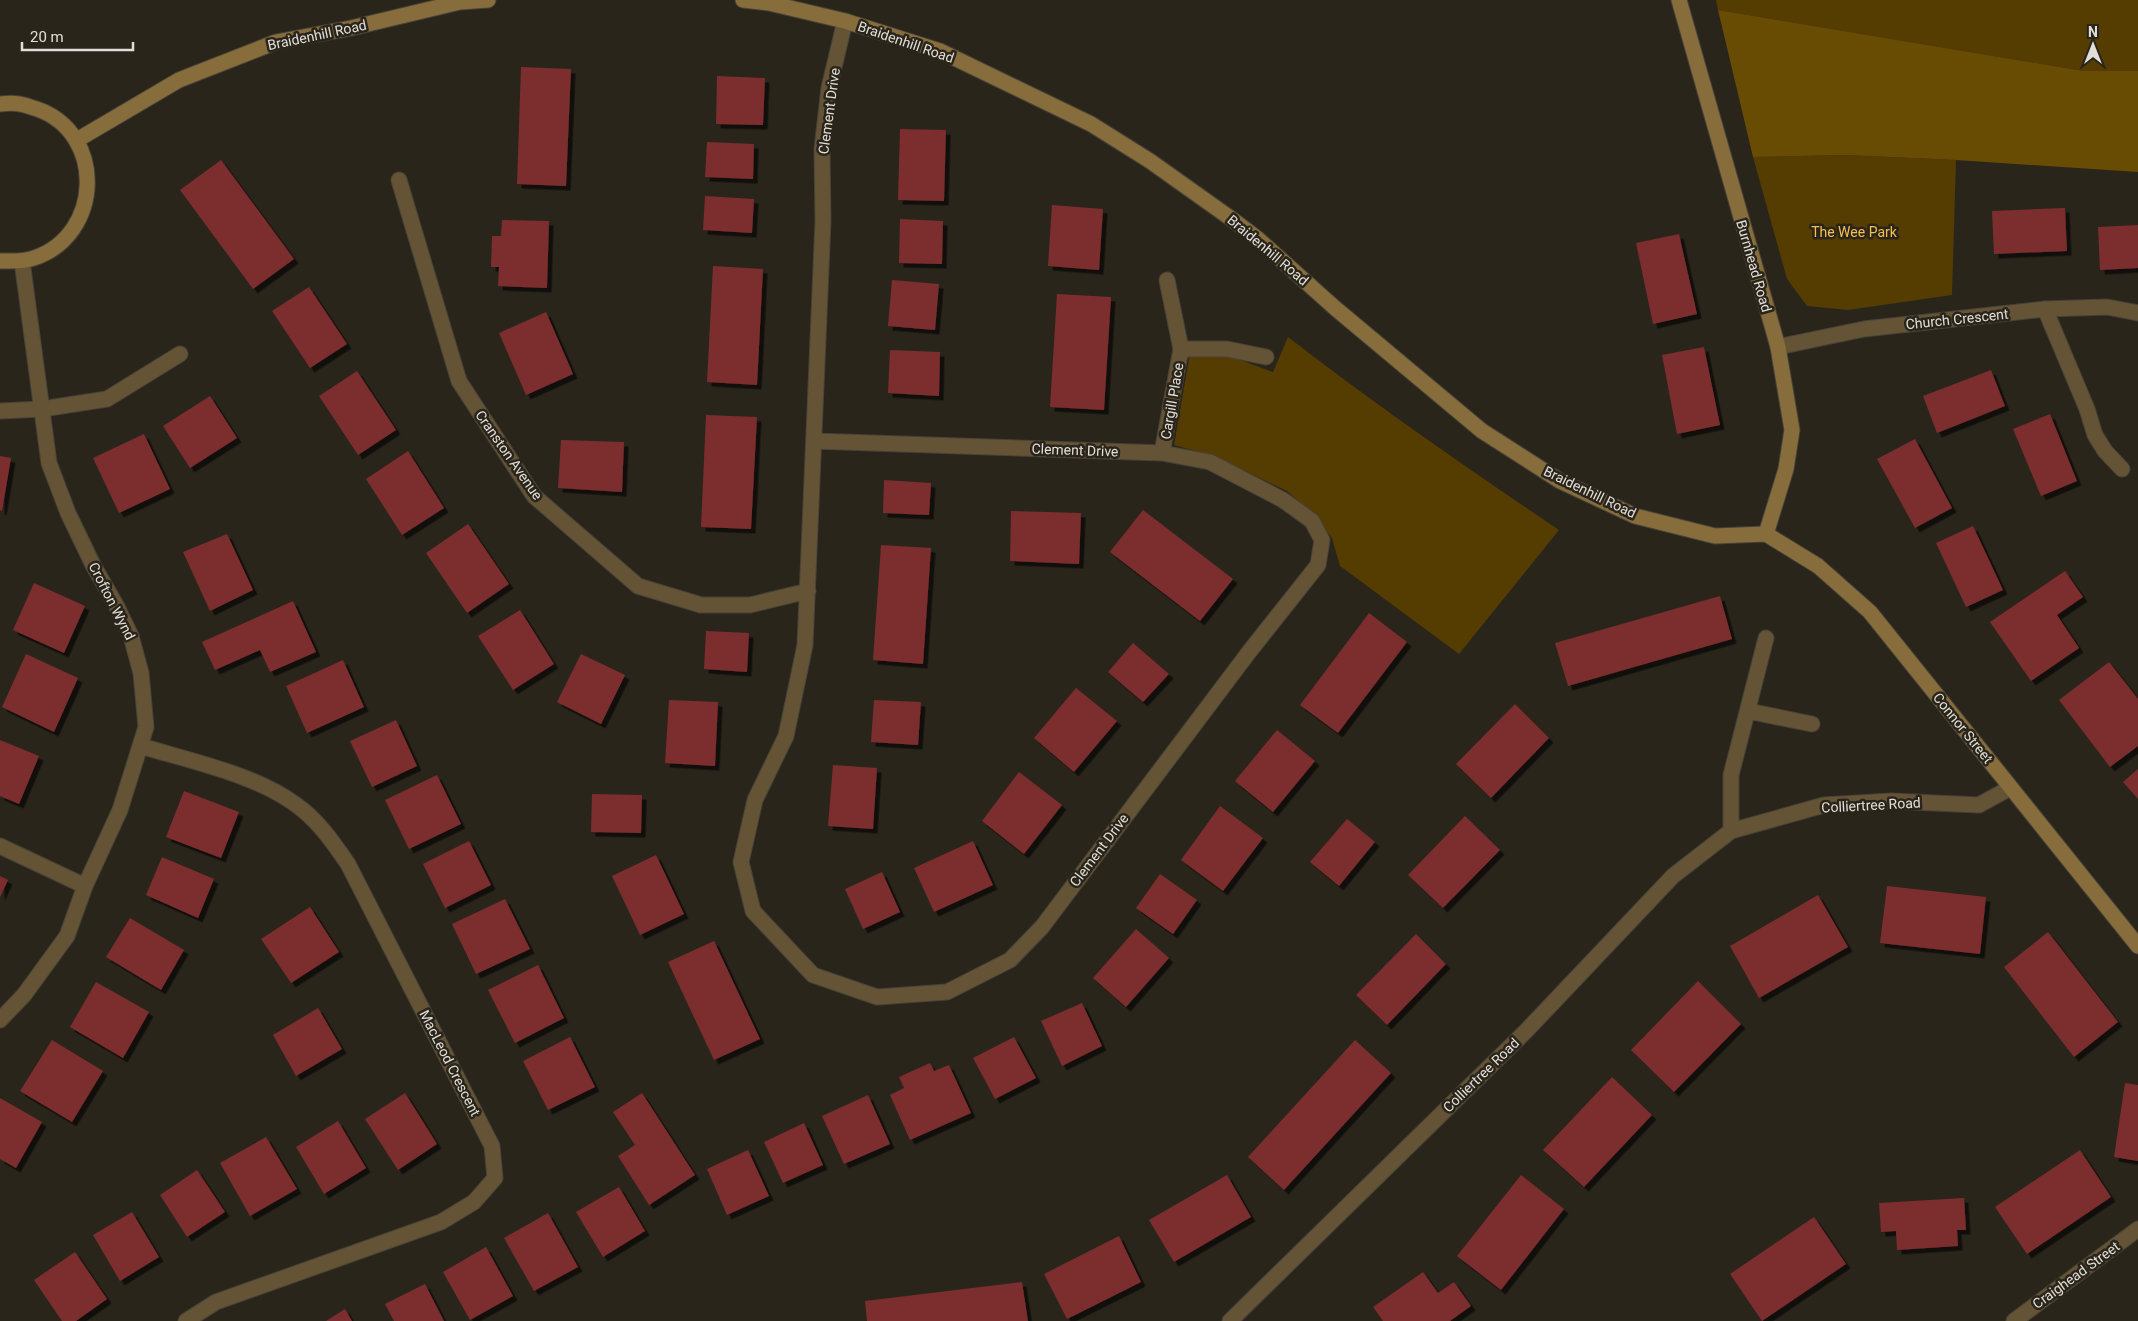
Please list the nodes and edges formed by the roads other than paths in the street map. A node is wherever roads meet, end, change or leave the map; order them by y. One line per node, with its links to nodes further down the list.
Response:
1 (488, 0): 6 (street, Braidenhill Road)
2 (743, 0): 4 (street, Braidenhill Road)
3 (1680, 6): 13 (street, Burnhead Road)
4 (845, 21): 19 (street, Clement Drive); 22 (street, Braidenhill Road)
5 (0, 104): 6 (street)
6 (77, 140): 9 (street)
7 (399, 180): 23 (street, Cranston Avenue)
8 (0, 261): 9 (street)
9 (22, 261): 17 (street, Crofton Wynd)
10 (1167, 280): 14 (street, Cargill Place)
11 (2045, 309): 12 (street, Church Crescent); 13 (street, Church Crescent); 21 (street)
12 (2138, 313)
13 (1778, 347): 22 (street, Burnhead Road)
14 (1181, 349): 16 (street, Cargill Place); 20 (street, Cargill Place)
15 (180, 354): 17 (street)
16 (1266, 357)
17 (42, 409): 18 (street); 27 (street, Crofton Wynd)
18 (0, 411)
19 (814, 441): 20 (street, Clement Drive); 23 (street, Clement Drive)
20 (1162, 452): 23 (street, Clement Drive)
21 (2122, 469)
22 (1766, 534): 28 (street, Connor Street)
23 (808, 590)
24 (1766, 638): 25 (street)
25 (1748, 710): 26 (street); 29 (street)
26 (1812, 724)
27 (141, 746): 31 (street, Crofton Wynd); 35 (street, MacLeod Crescent)
28 (2010, 788): 29 (street, Colliertree Road); 32 (street, Connor Street)
29 (1731, 830): 36 (street, Colliertree Road)
30 (0, 846): 31 (street)
31 (85, 886): 33 (street, Crofton Wynd)
32 (2138, 946)
33 (0, 1020)
34 (2138, 1230): 37 (street, Craighead Street)
35 (186, 1321)
36 (1230, 1321)
37 (2014, 1321)

